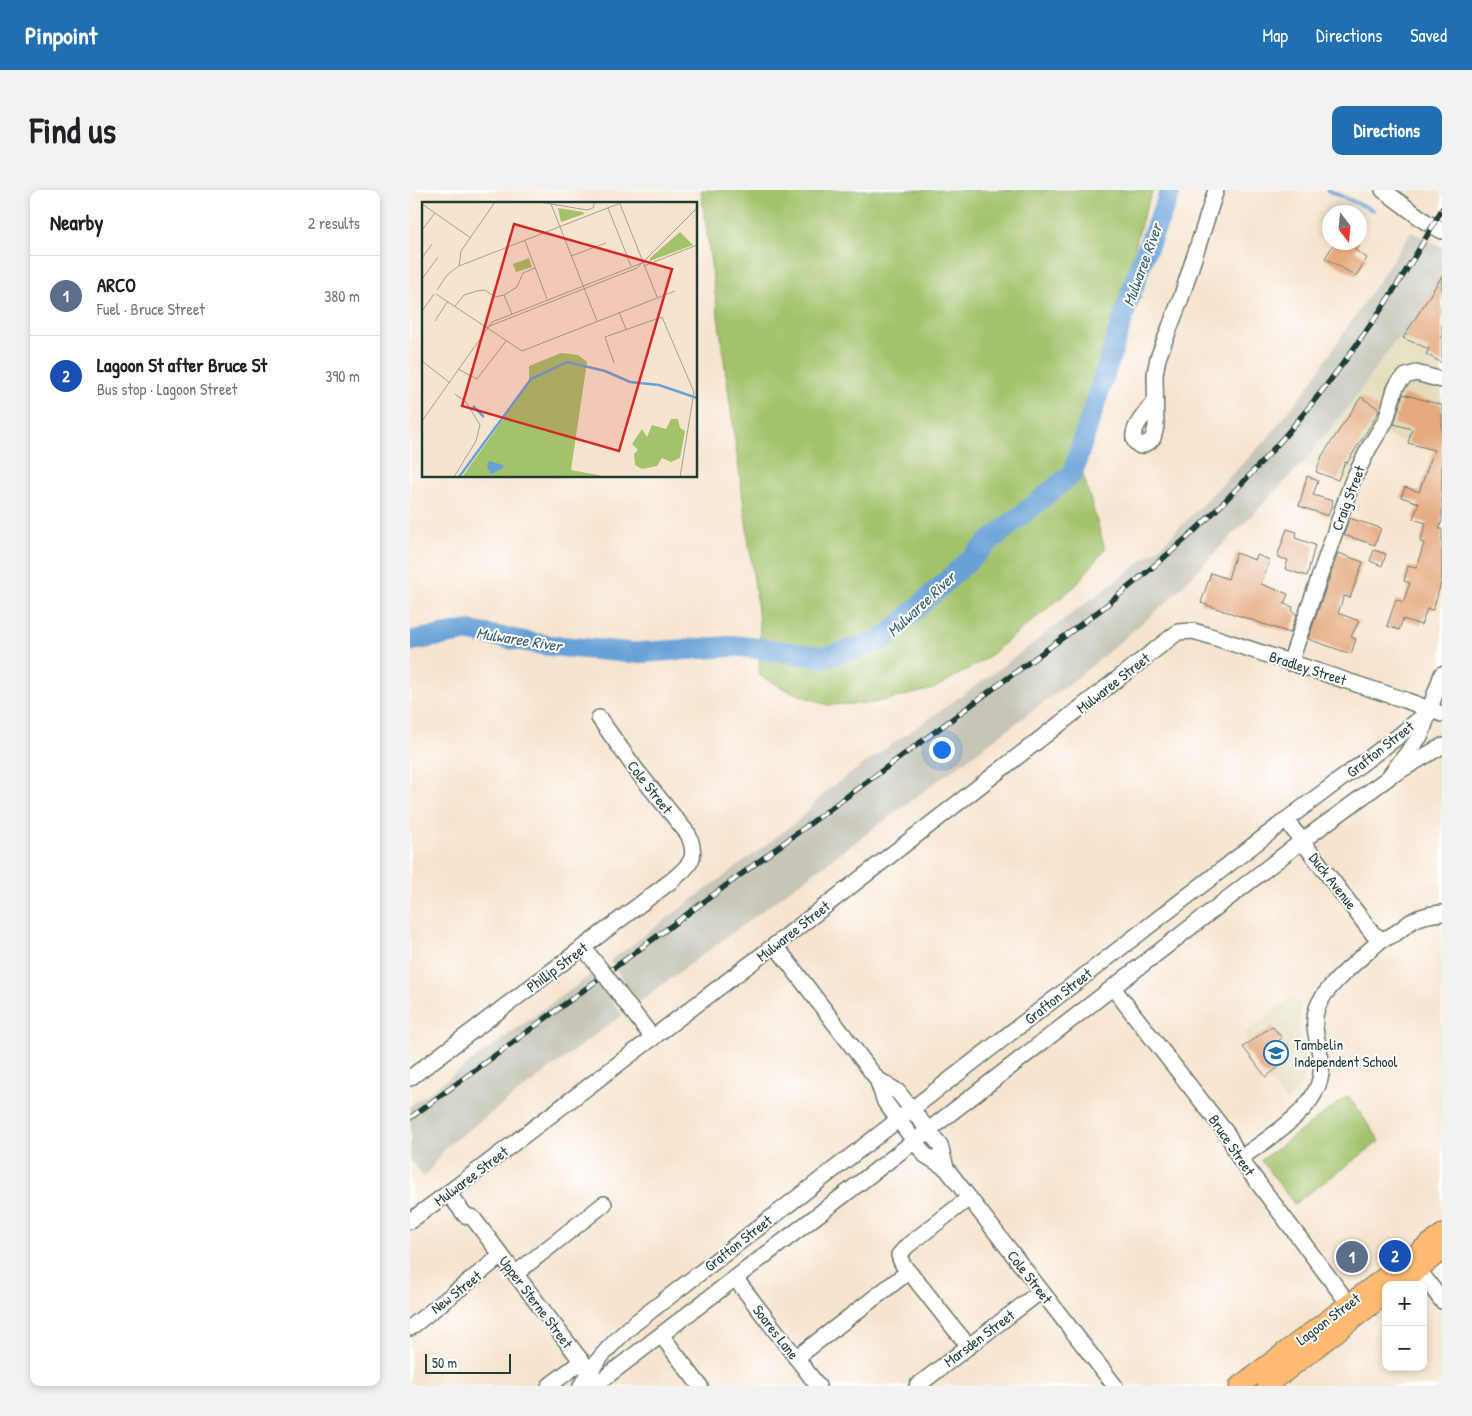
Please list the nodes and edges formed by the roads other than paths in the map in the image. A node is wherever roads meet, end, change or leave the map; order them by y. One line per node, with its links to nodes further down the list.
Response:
1 (1216, 190): 7 (street)
2 (1383, 190): 5 (street)
3 (1395, 190): 4 (street)
4 (1442, 223)
5 (1442, 231)
6 (1442, 380): 9 (street, Craig Street)
7 (1155, 400)
8 (1173, 636): 9 (street, Bradley Street); 20 (street, Mulwaree Street)
9 (1290, 663): 11 (street, Bradley Street)
10 (1442, 674): 11 (street)
11 (1436, 712): 14 (street, Grafton Street); 15 (street, Grafton Street)
12 (599, 718): 17 (street, Cole Street)
13 (1442, 746): 14 (street)
14 (1388, 778): 16 (street, Grafton Street)
15 (1286, 820): 16 (street, Duck Avenue); 26 (street, Grafton Street)
16 (1302, 842): 19 (street, Duck Avenue); 22 (street, Grafton Street)
17 (693, 858): 21 (street, Phillip Street)
18 (1442, 913): 19 (street)
19 (1382, 938): 30 (street)
20 (774, 945): 23 (street, Mulwaree Street); 25 (street, Cole Street)
21 (583, 947): 23 (street, bridge); 24 (street, Phillip Street)
22 (1113, 988): 28 (street, Grafton Street); 30 (street, Bruce Street)
23 (653, 1038): 32 (street, Mulwaree Street)
24 (414, 1076)
25 (878, 1079): 26 (street, Cole Street); 27 (street, Cole Street)
26 (912, 1109): 27 (street, Grafton Street); 28 (street, Cole Street)
27 (898, 1120): 29 (street, Cole Street); 52 (street, Grafton Street)
28 (928, 1130): 29 (street, Grafton Street); 31 (street, Cole Street)
29 (915, 1141): 31 (street, Cole Street); 42 (street, Grafton Street)
30 (1240, 1159): 47 (street, Bruce Street)
31 (946, 1168): 33 (street, Cole Street)
32 (453, 1190): 35 (street, Mulwaree Street); 38 (street, Upper Sterne Street)
33 (969, 1198): 40 (street); 44 (street, Cole Street)
34 (604, 1204): 41 (street)
35 (410, 1221)
36 (1442, 1234): 47 (main road, Lagoon Street)
37 (1442, 1251): 39 (main road)
38 (501, 1256): 41 (street, Upper Sterne Street); 48 (street, New Street)
39 (1418, 1269): 43 (main road); 46 (street)
40 (908, 1272): 50 (street); 51 (street)
41 (515, 1274): 52 (street, Upper Sterne Street)
42 (735, 1278): 49 (street, Grafton Street); 51 (street, Soares Lane)
43 (1403, 1281)
44 (1041, 1291): 50 (street, Marsden Street); 60 (street, Cole Street)
45 (1382, 1297): 53 (main road, Lagoon Street)
46 (1442, 1301)
47 (1349, 1304): 61 (main road, Lagoon Street)
48 (410, 1328)
49 (661, 1336): 54 (street, Grafton Street); 57 (street)
50 (969, 1346): 59 (street, Marsden Street)
51 (796, 1358): 58 (street, Soares Lane)
52 (586, 1366): 54 (street, Upper Sterne Street); 55 (street, Grafton Street); 56 (street, Grafton Street)
53 (1289, 1369): 62 (main road); 63 (main road, Lagoon Street)
54 (597, 1385)
55 (549, 1386)
56 (581, 1386)
57 (700, 1386)
58 (818, 1386)
59 (917, 1386)
60 (1115, 1386)
61 (1239, 1386)
62 (1256, 1386)
63 (1267, 1386)

